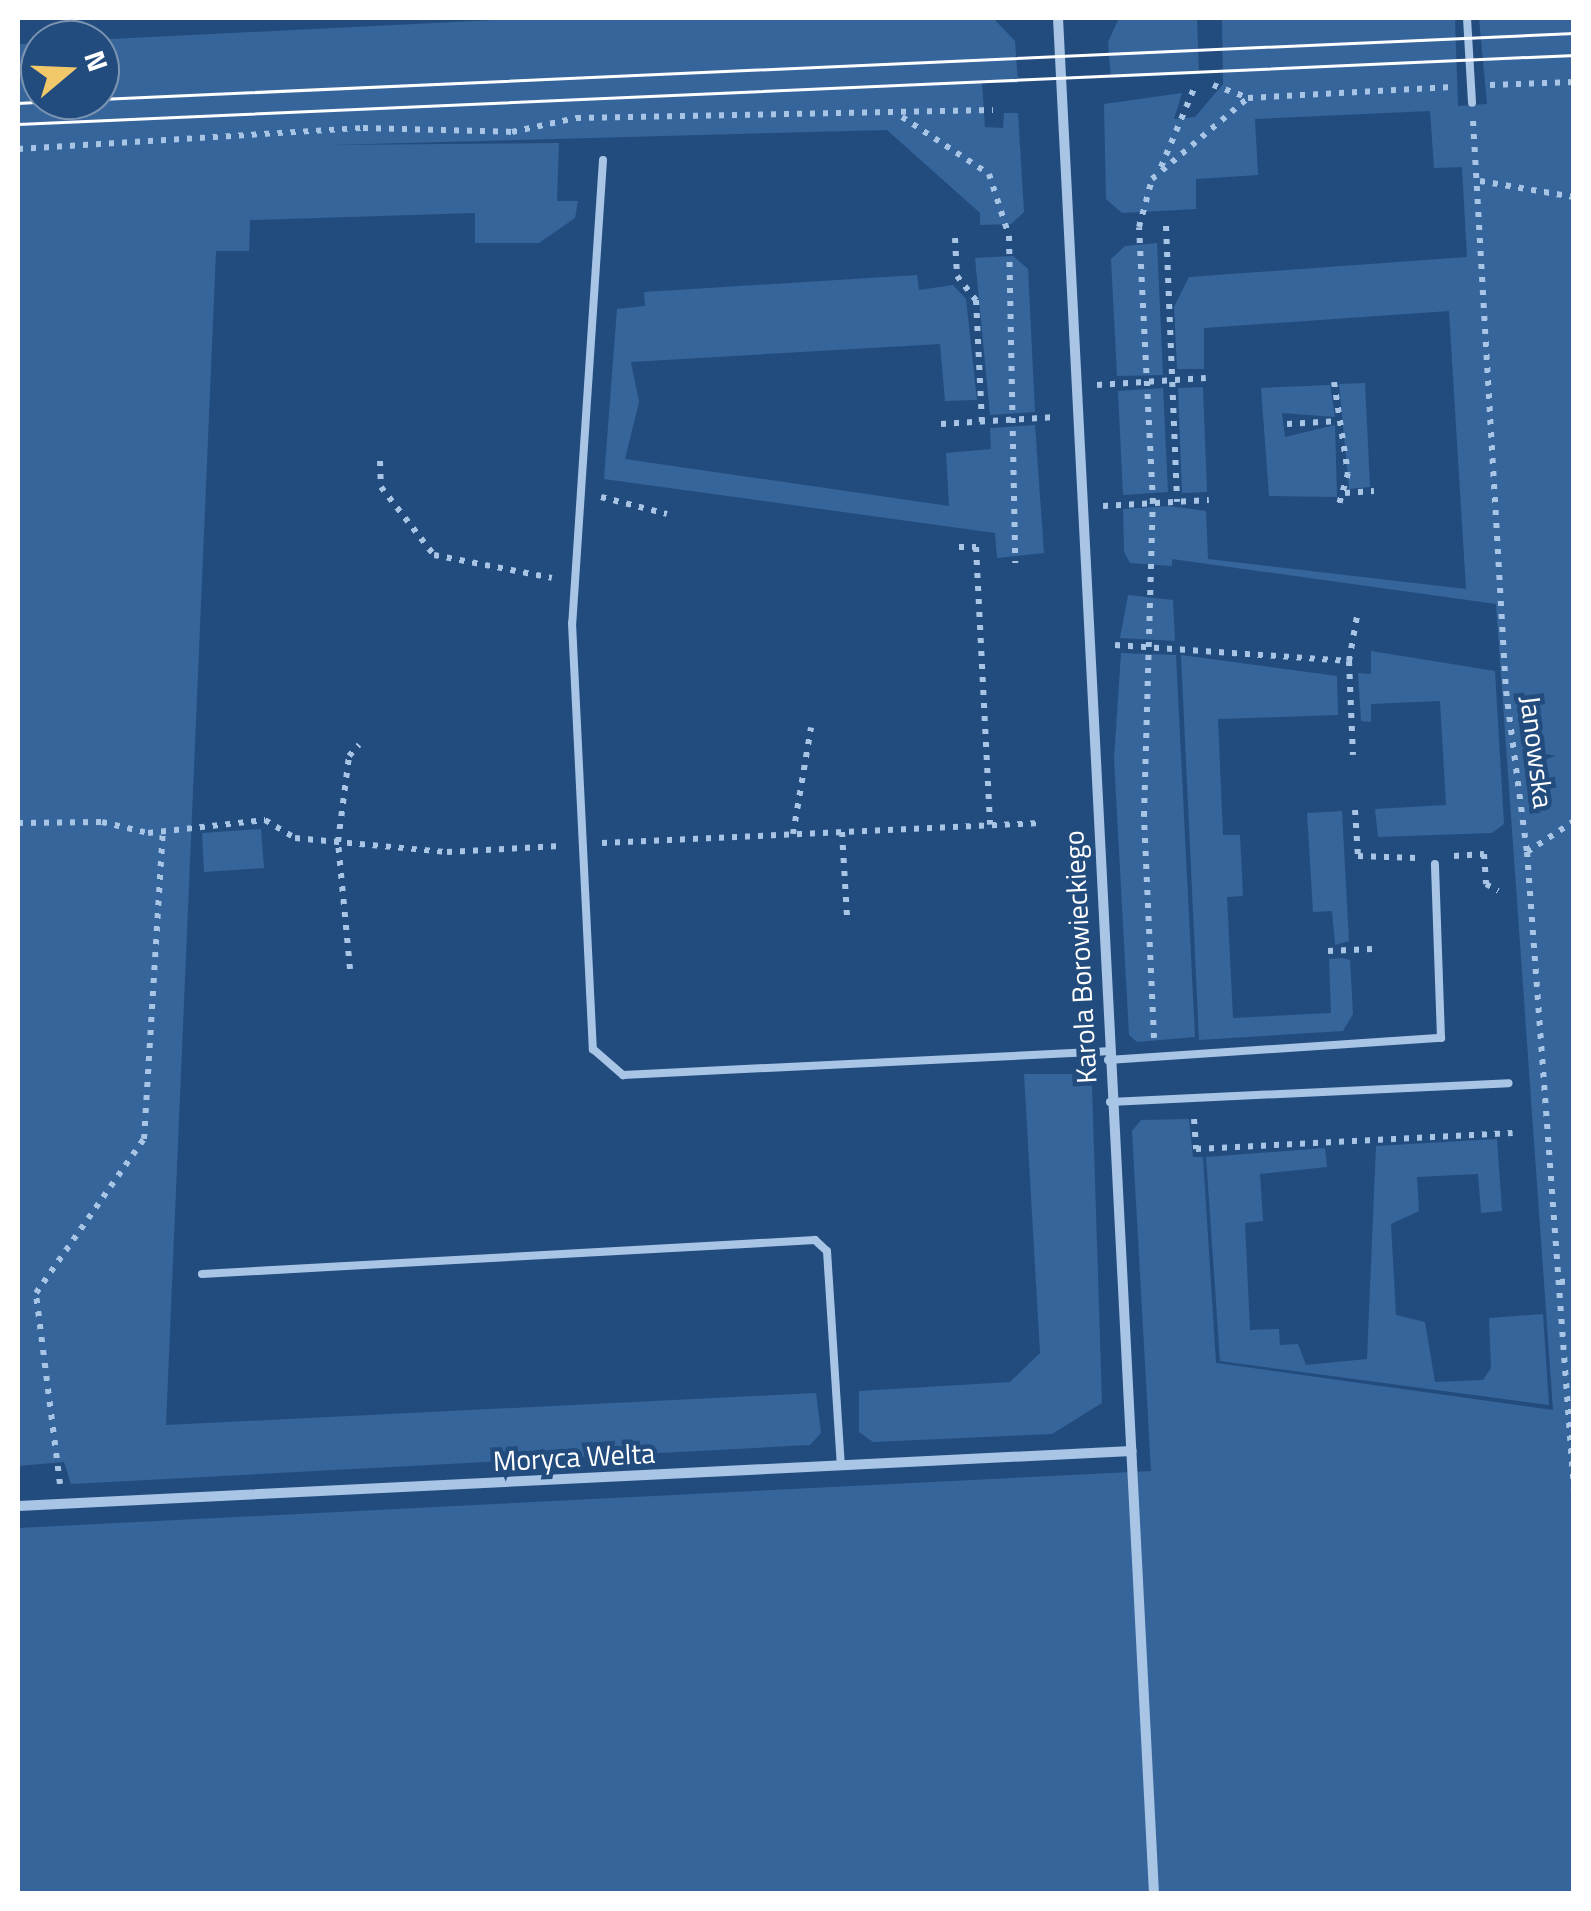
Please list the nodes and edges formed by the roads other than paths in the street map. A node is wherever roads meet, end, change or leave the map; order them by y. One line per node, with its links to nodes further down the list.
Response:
1 (1058, 18): 6 (street, Karola Borowieckiego)
2 (1467, 18): 3 (lane)
3 (1472, 104)
4 (603, 160): 6 (lane)
5 (1435, 864): 6 (lane)
6 (1108, 1055): 8 (street, Karola Borowieckiego)
7 (1510, 1082): 8 (lane)
8 (1110, 1102): 10 (street, Karola Borowieckiego)
9 (202, 1274): 11 (lane)
10 (1132, 1452): 11 (street, Moryca Welta); 13 (street, Karola Borowieckiego)
11 (841, 1466): 12 (street, Moryca Welta)
12 (18, 1506)
13 (1154, 1894)

